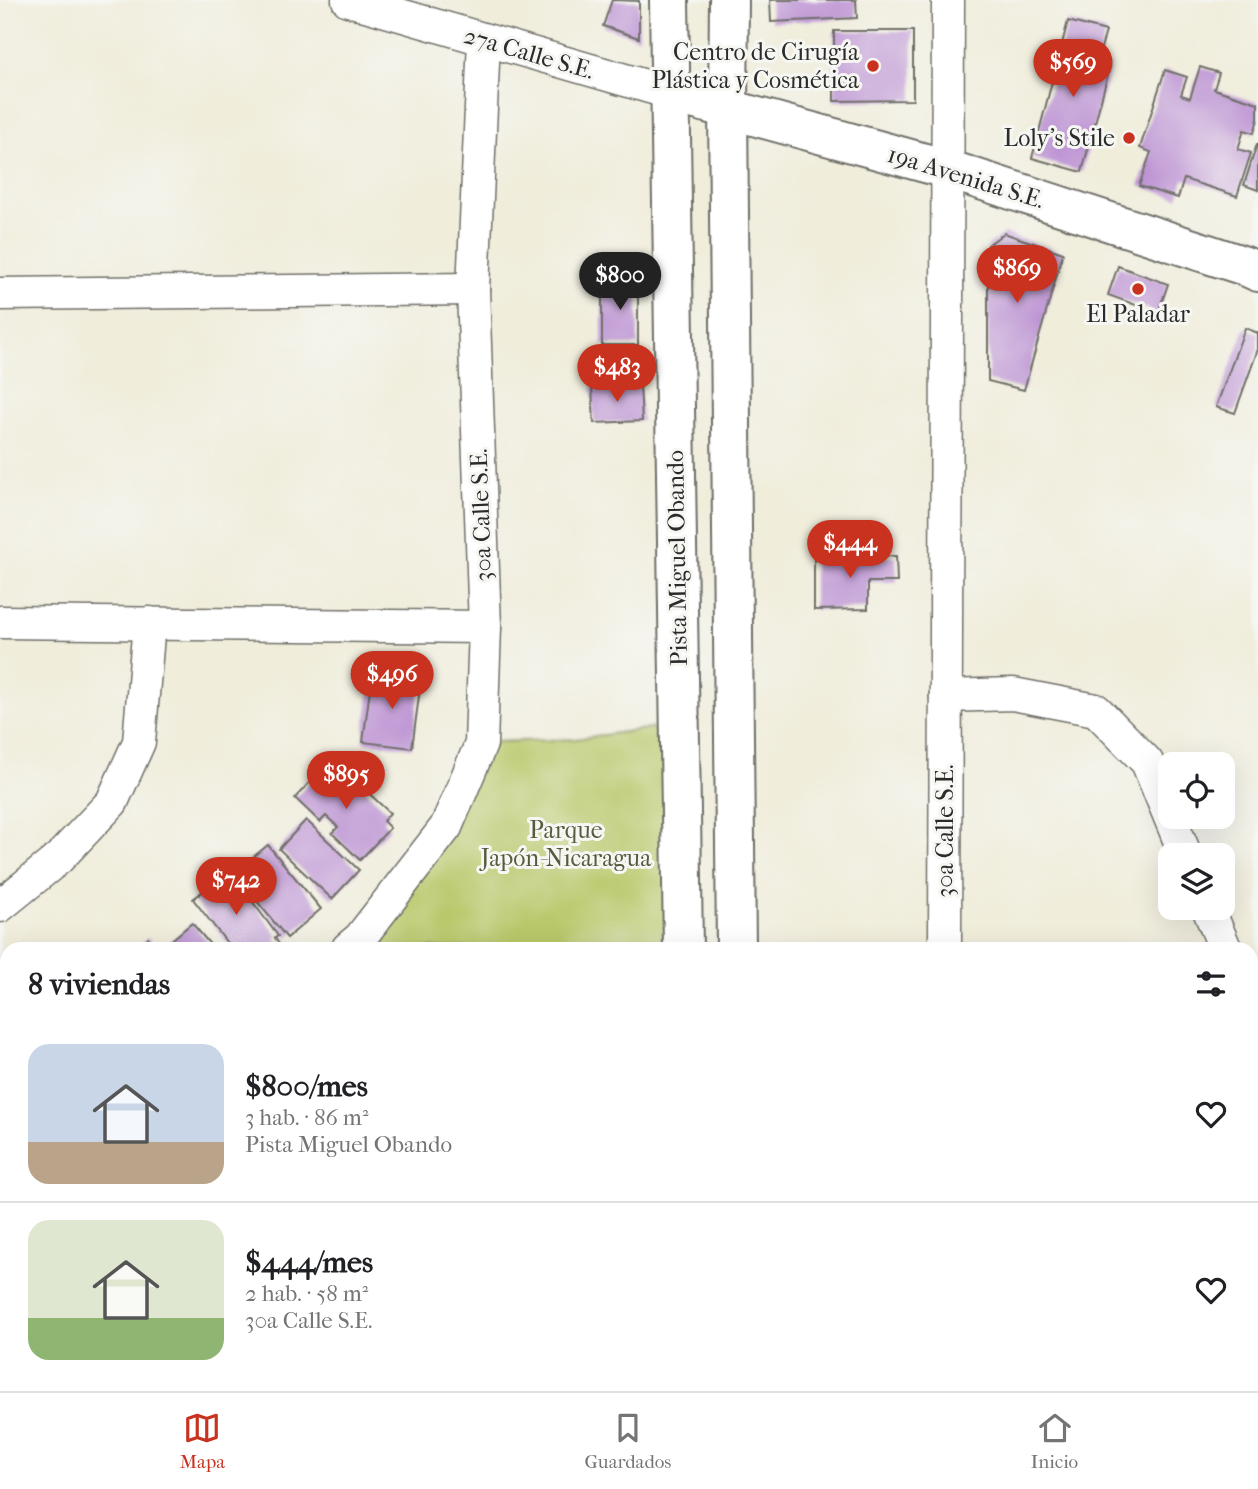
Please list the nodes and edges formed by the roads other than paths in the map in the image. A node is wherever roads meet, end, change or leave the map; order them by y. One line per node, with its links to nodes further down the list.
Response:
1 (348, 0): 5 (street, 27a Calle S.E.)
2 (669, 0): 6 (main road, Pista Miguel Obando)
3 (729, 0): 7 (main road)
4 (948, 0): 8 (street, 30a Calle S.E.)
5 (484, 40): 6 (street, 27a Calle S.E.); 10 (street, 30a Calle S.E.)
6 (670, 93): 7 (main road, 19a Avenida S.E.); 20 (main road, Pista Miguel Obando)
7 (728, 109): 8 (main road, 19a Avenida S.E.); 21 (main road)
8 (947, 169): 9 (main road, 19a Avenida S.E.); 15 (street, 30a Calle S.E.)
9 (1258, 272)
10 (473, 289): 11 (street); 14 (street, 30a Calle S.E.)
11 (0, 294)
12 (0, 622): 13 (street)
13 (149, 624): 14 (street); 17 (street)
14 (485, 627): 19 (street, 30a Calle S.E.)
15 (946, 696): 16 (street); 22 (street, 30a Calle S.E.)
16 (1181, 843)
17 (0, 906)
18 (1213, 920): 23 (street)
19 (355, 942)
20 (683, 942)
21 (736, 942)
22 (945, 942)
23 (1222, 942)

